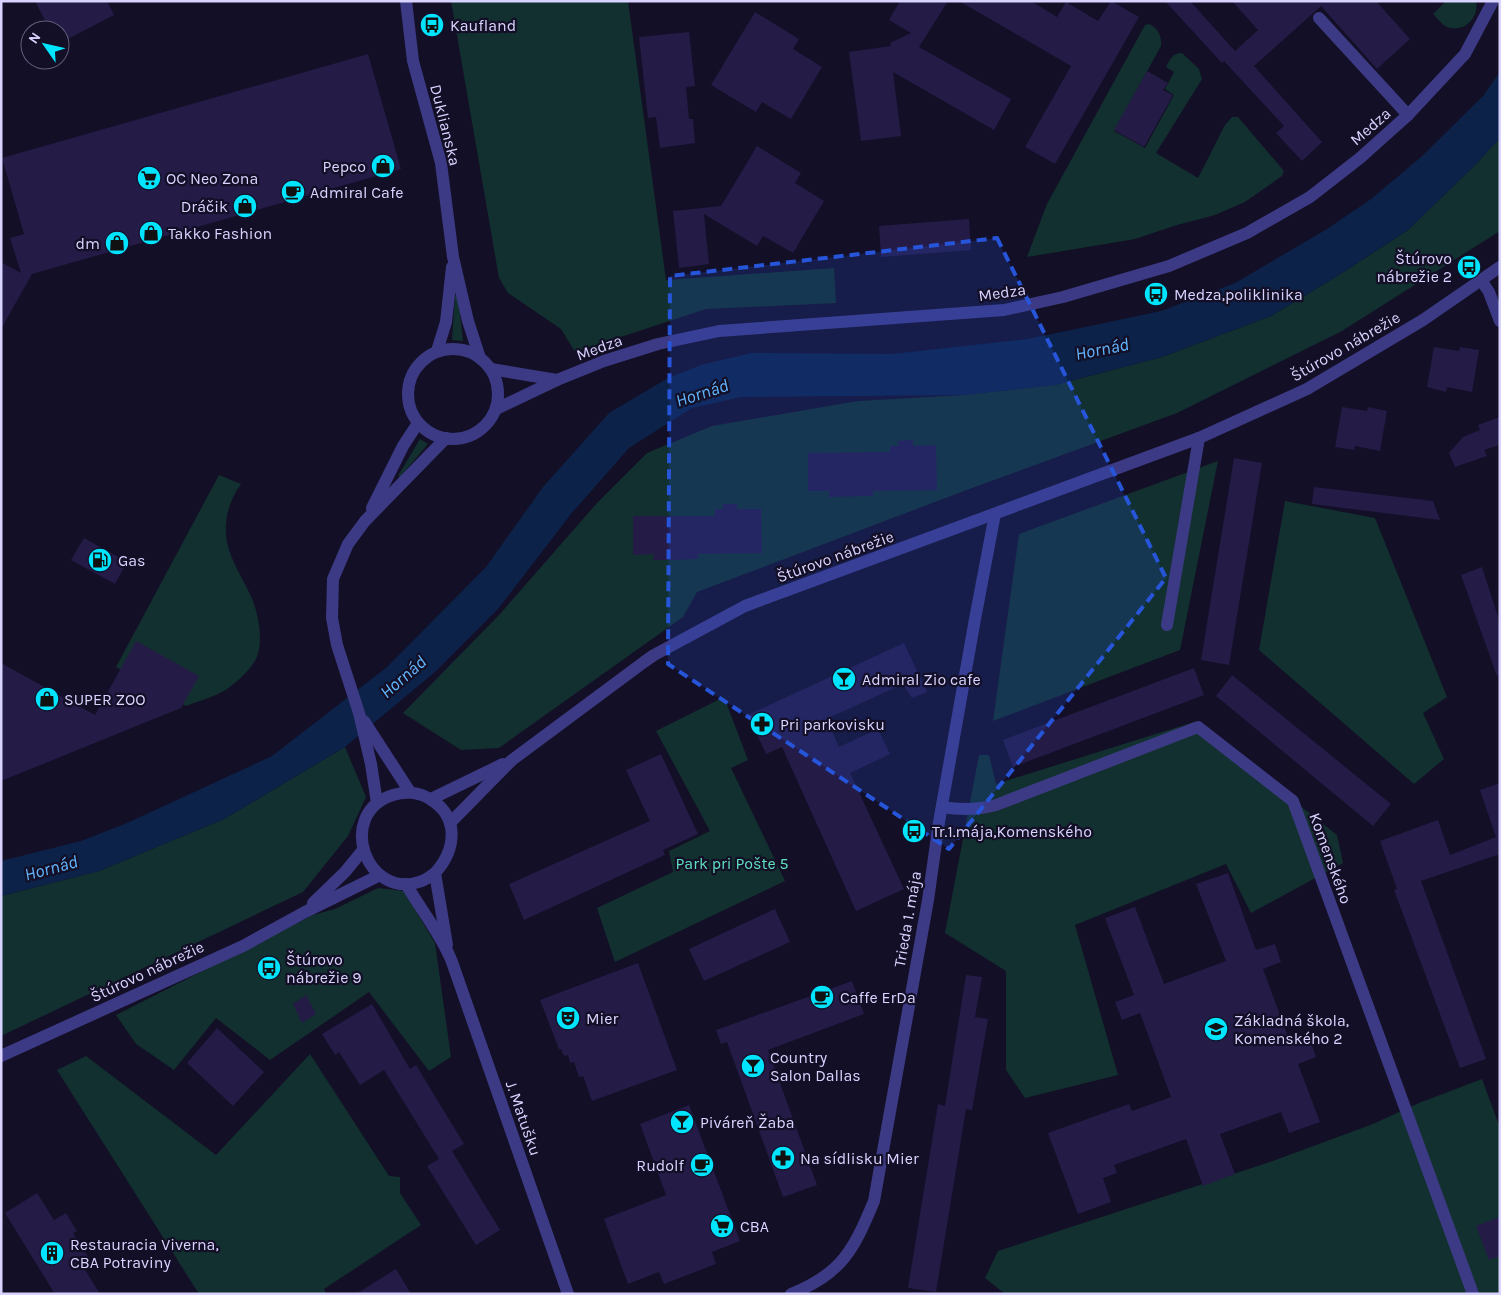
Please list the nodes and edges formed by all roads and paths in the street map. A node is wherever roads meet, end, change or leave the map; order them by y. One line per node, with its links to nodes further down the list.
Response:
1 (406, 1): 5 (street, Duklianska)
2 (1493, 1): 4 (street, Medza)
3 (1319, 18): 4 (street, Medza)
4 (1408, 115): 12 (street, Medza)
5 (453, 257): 9 (street); 10 (street)
6 (1500, 267): 7 (street, Štúrovo nábrežie)
7 (1482, 280): 8 (street); 16 (street, Štúrovo nábrežie)
8 (1500, 321)
9 (437, 351): 10 (street); 14 (street)
10 (480, 358): 11 (street)
11 (491, 369): 12 (street); 13 (street)
12 (557, 380): 13 (street, Medza)
13 (496, 409): 15 (street)
14 (418, 423): 15 (street); 18 (street)
15 (446, 438): 18 (street)
16 (1199, 438): 17 (street, Štúrovo nábrežie); 19 (street)
17 (995, 514): 21 (street, Štúrovo nábrežie); 25 (street, Trieda 1. mája)
18 (365, 521): 20 (street)
19 (1167, 625)
20 (359, 713): 22 (street); 24 (street)
21 (512, 760): 23 (street); 26 (street)
22 (410, 792): 23 (street); 24 (street)
23 (431, 799): 26 (street)
24 (377, 803): 27 (street)
25 (942, 807): 35 (street, Trieda 1. mája); 36 (street, Komenského)
26 (450, 823): 28 (street)
27 (363, 850): 29 (street); 31 (street)
28 (435, 873): 30 (street); 32 (street)
29 (380, 875): 30 (street); 31 (street)
30 (406, 884): 32 (street)
31 (305, 912): 33 (street, Štúrovo nábrežie)
32 (448, 953): 34 (street, J. Matušku)
33 (1, 1056)
34 (568, 1294)
35 (791, 1294)
36 (1473, 1294)

